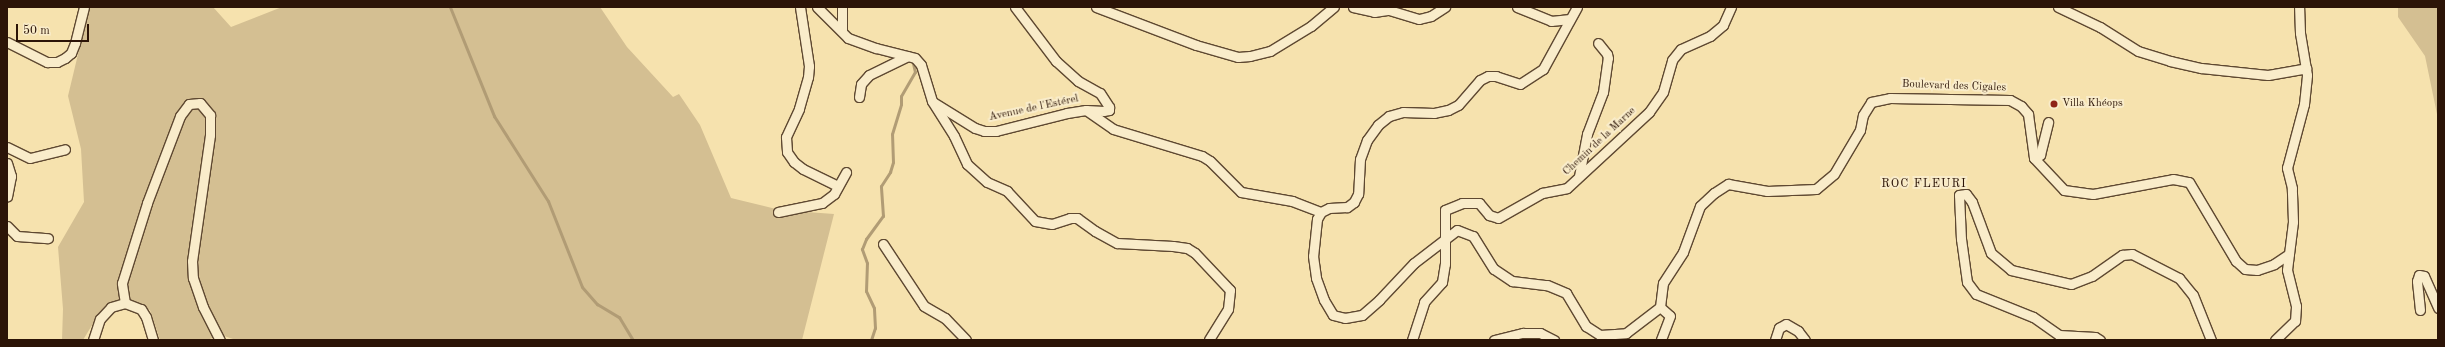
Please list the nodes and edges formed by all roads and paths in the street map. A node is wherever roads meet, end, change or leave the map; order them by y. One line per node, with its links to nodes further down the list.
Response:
1 (84, 7): 18 (street)
2 (800, 7): 32 (street)
3 (816, 7): 17 (street)
4 (842, 7): 17 (street)
5 (1015, 7): 24 (street)
6 (1096, 7): 7 (street)
7 (1334, 7)
8 (1352, 7): 9 (street)
9 (1445, 7)
10 (1517, 7): 15 (street)
11 (1576, 7): 16 (street)
12 (1731, 7): 31 (street, Chemin de la Marne)
13 (2058, 7): 21 (street)
14 (2299, 7): 21 (street)
15 (1533, 10): 16 (street)
16 (1570, 19): 35 (street)
17 (842, 31): 20 (street)
18 (7, 42)
19 (1598, 43): 31 (street)
20 (908, 56): 22 (street); 23 (street)
21 (2306, 68): 40 (street)
22 (859, 97)
23 (932, 102): 24 (street, Avenue de l'Estérel); 49 (street)
24 (1086, 110): 35 (street, Avenue de l'Estérel)
25 (2048, 122): 28 (street)
26 (7, 147): 27 (street)
27 (65, 149)
28 (2034, 158): 40 (street); 42 (street, Boulevard des Cigales)
29 (7, 163): 33 (street)
30 (846, 172): 32 (street)
31 (1579, 176): 38 (street, Chemin de la Marne)
32 (838, 186): 34 (street)
33 (7, 197)
34 (778, 212)
35 (1321, 212): 38 (street)
36 (7, 226): 37 (street)
37 (48, 238)
38 (1445, 238): 42 (street); 50 (street)
39 (883, 244): 48 (street)
40 (2289, 254): 58 (street)
41 (125, 303): 45 (street); 46 (street); 47 (street)
42 (1660, 307): 53 (street)
43 (2438, 308): 44 (street)
44 (2420, 310)
45 (93, 340)
46 (153, 340)
47 (220, 340)
48 (966, 340)
49 (1209, 340)
50 (1412, 340)
51 (1494, 340): 52 (street)
52 (1554, 340)
53 (1661, 340)
54 (1776, 340): 55 (street)
55 (1804, 340)
56 (2100, 340): 57 (street)
57 (2211, 340)
58 (2275, 340)

